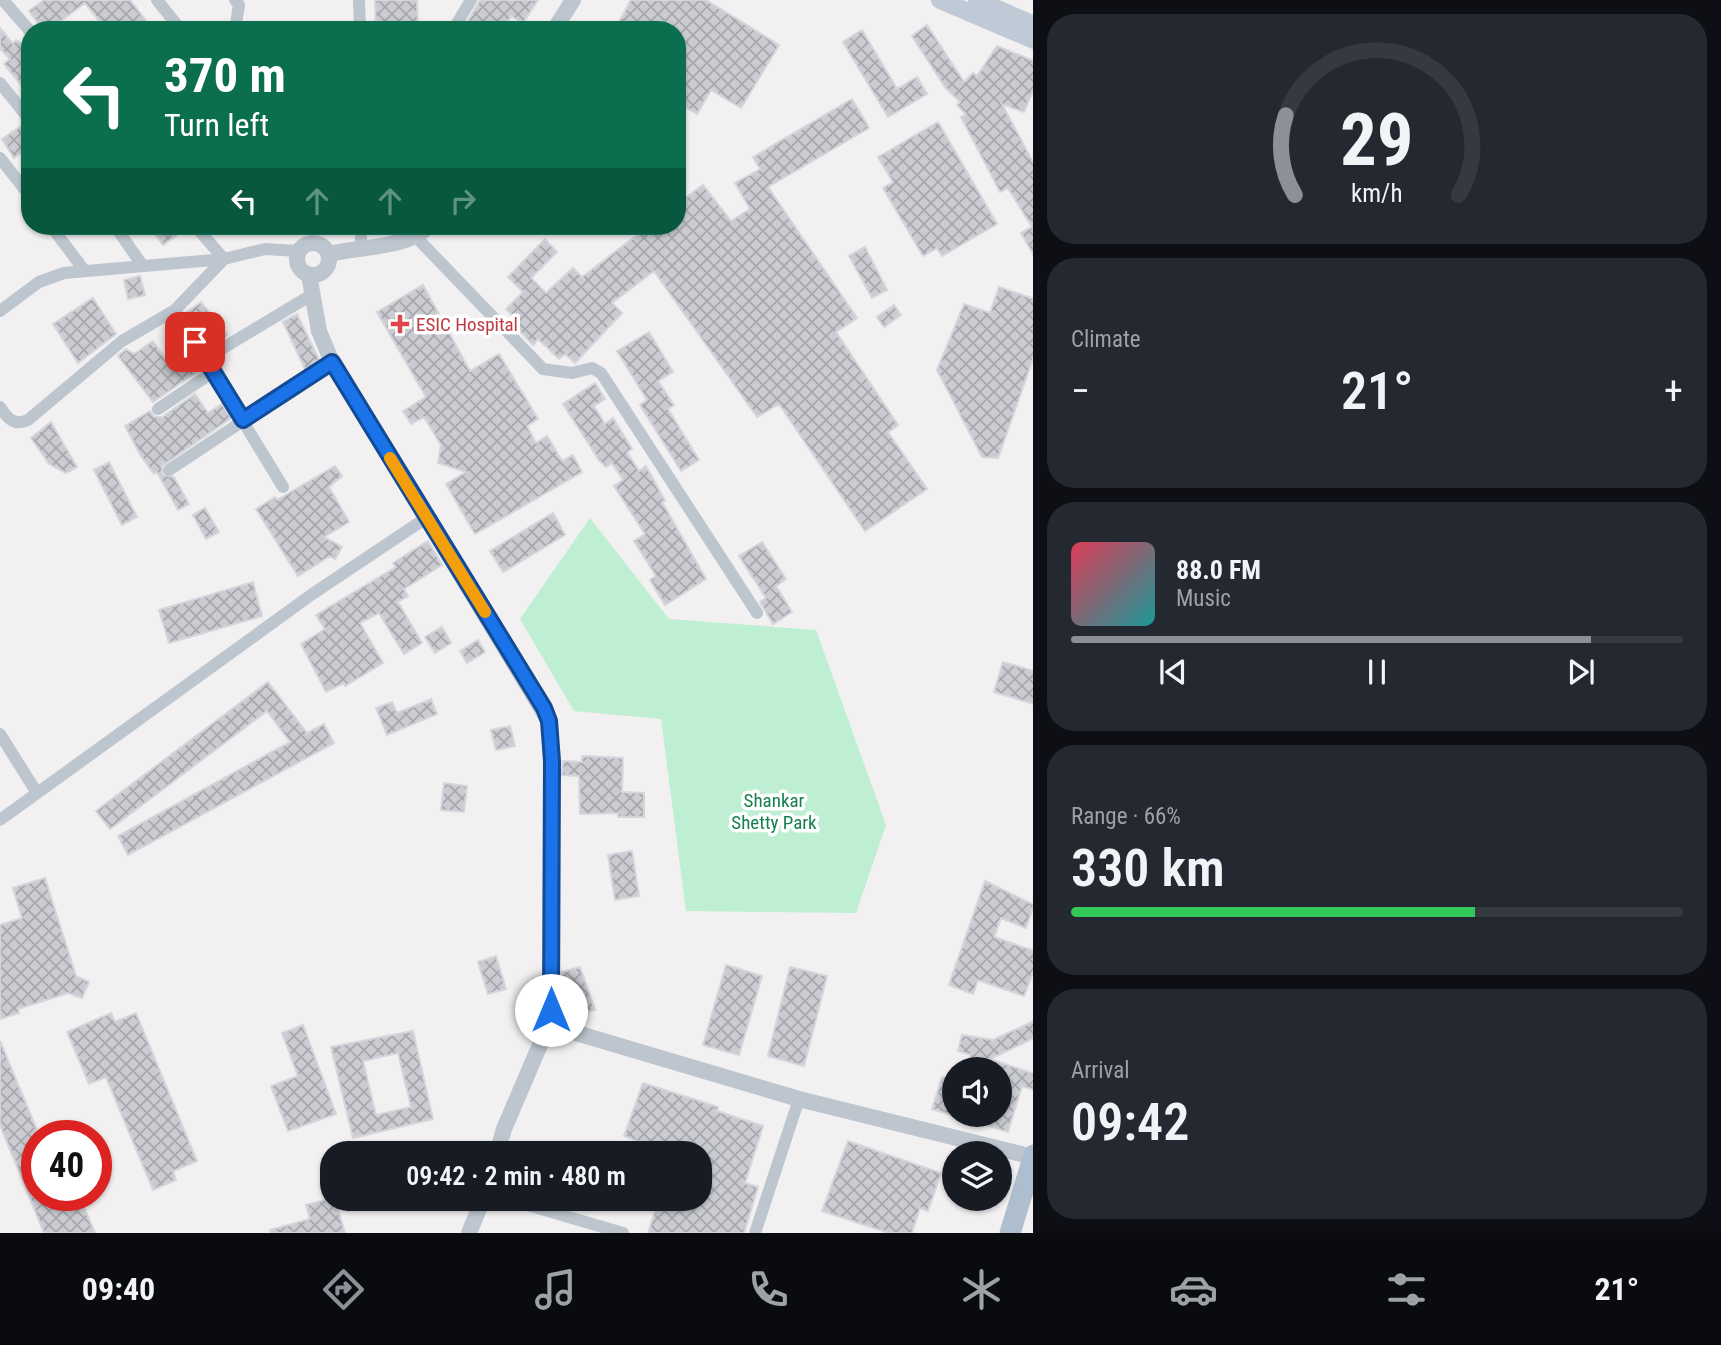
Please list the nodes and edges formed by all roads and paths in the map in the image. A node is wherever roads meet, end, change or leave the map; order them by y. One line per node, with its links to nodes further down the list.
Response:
1 (3, 0): 9 (street)
2 (157, 0): 10 (street)
3 (235, 0): 11 (street)
4 (359, 0): 12 (street)
5 (471, 0): 13 (street)
6 (573, 0): 14 (street)
7 (940, 0): 16 (main road)
8 (977, 0): 15 (main road)
9 (21, 21)
10 (173, 21)
11 (236, 21)
12 (360, 21)
13 (458, 21)
14 (560, 21)
15 (1033, 25)
16 (1033, 40)
17 (0, 83): 18 (street)
18 (21, 109)
19 (0, 158): 20 (street)
20 (21, 185)
21 (58, 235): 32 (street)
22 (122, 235): 31 (street)
23 (203, 235): 30 (street)
24 (361, 235): 27 (street)
25 (418, 235): 26 (street)
26 (416, 237): 27 (street); 46 (street)
27 (361, 246): 29 (street)
28 (299, 251): 29 (street); 30 (street); 33 (street)
29 (329, 254): 33 (street)
30 (224, 259): 31 (street); 36 (street)
31 (142, 265): 32 (street)
32 (84, 270): 35 (street)
33 (309, 275): 34 (street)
34 (313, 294): 37 (street); 38 (street)
35 (2, 305)
36 (175, 310): 37 (street); 40 (street)
37 (205, 359): 39 (street)
38 (332, 362): 42 (street); 45 (street)
39 (214, 372): 41 (street); 42 (street)
40 (0, 407)
41 (158, 409)
42 (243, 420): 43 (street); 44 (street)
43 (169, 470)
44 (283, 487)
45 (426, 517): 48 (street); 50 (street)
46 (757, 613)
47 (0, 734): 48 (street)
48 (37, 793): 49 (street)
49 (0, 820)
50 (551, 1010): 51 (street); 52 (street)
51 (566, 1030): 52 (street); 53 (street)
52 (545, 1033): 54 (street)
53 (799, 1098): 55 (street); 60 (street)
54 (502, 1141)
55 (1033, 1156): 61 (main road)
56 (478, 1211): 58 (street)
57 (548, 1211): 59 (street)
58 (469, 1233)
59 (623, 1233)
60 (755, 1233)
61 (1010, 1233)

